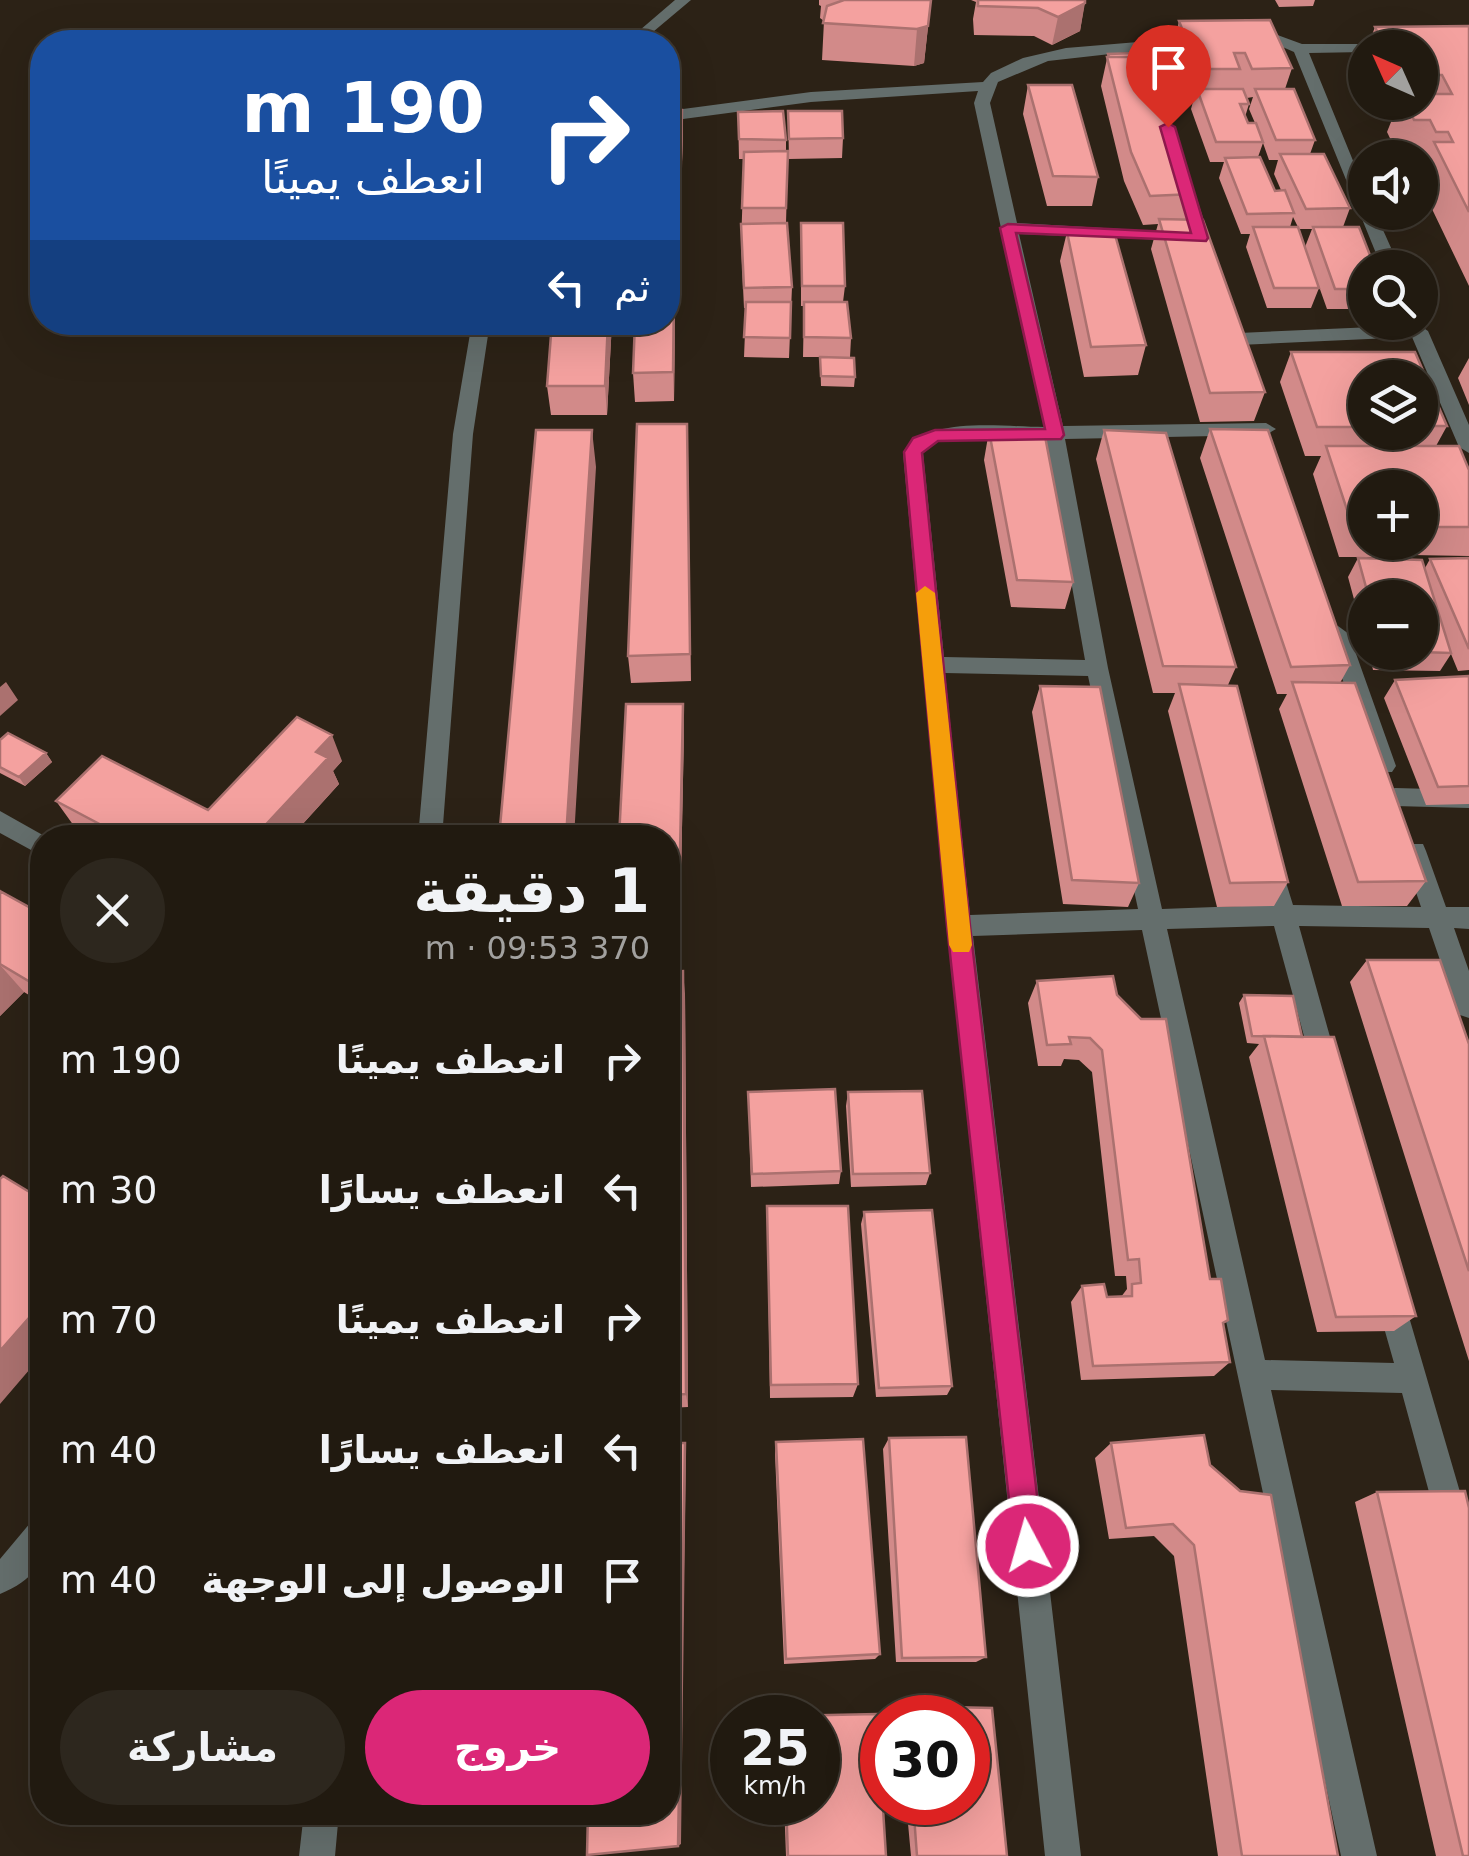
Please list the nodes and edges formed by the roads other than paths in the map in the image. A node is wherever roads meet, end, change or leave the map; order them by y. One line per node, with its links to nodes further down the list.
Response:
1 (684, 0): 2 (street)
2 (648, 30)
3 (1142, 46): 5 (street); 6 (street); 7 (street)
4 (1348, 48): 5 (street)
5 (1300, 49): 10 (street)
6 (1151, 72)
7 (987, 86): 8 (street); 11 (street)
8 (680, 114)
9 (1173, 146): 12 (street)
10 (1348, 169)
11 (1008, 228): 12 (street); 19 (street)
12 (1200, 238): 13 (street)
13 (1212, 270)
14 (1348, 332): 16 (street)
15 (479, 335): 27 (street)
16 (1239, 340)
17 (1423, 340): 20 (street)
18 (1267, 429): 19 (street)
19 (1055, 435): 22 (street); 23 (street)
20 (1468, 444)
21 (1331, 613): 25 (street)
22 (932, 665): 23 (street); 34 (street)
23 (1097, 668): 32 (street)
24 (1469, 798): 25 (street)
25 (1401, 815): 31 (street)
26 (0, 821): 28 (street)
27 (431, 825)
28 (30, 839)
29 (1263, 841): 30 (street)
30 (1283, 915): 31 (street); 32 (street); 36 (street)
31 (1438, 917): 33 (street); 35 (street)
32 (1151, 918): 34 (street); 38 (street)
33 (1469, 918)
34 (959, 926): 45 (street)
35 (1469, 1007)
36 (1335, 1100)
37 (1382, 1267): 39 (street)
38 (1251, 1375): 39 (street); 46 (street)
39 (1414, 1378): 42 (street)
40 (30, 1550): 41 (street)
41 (0, 1578)
42 (1469, 1580)
43 (320, 1825): 44 (street)
44 (316, 1856)
45 (1064, 1856)
46 (1359, 1856)

